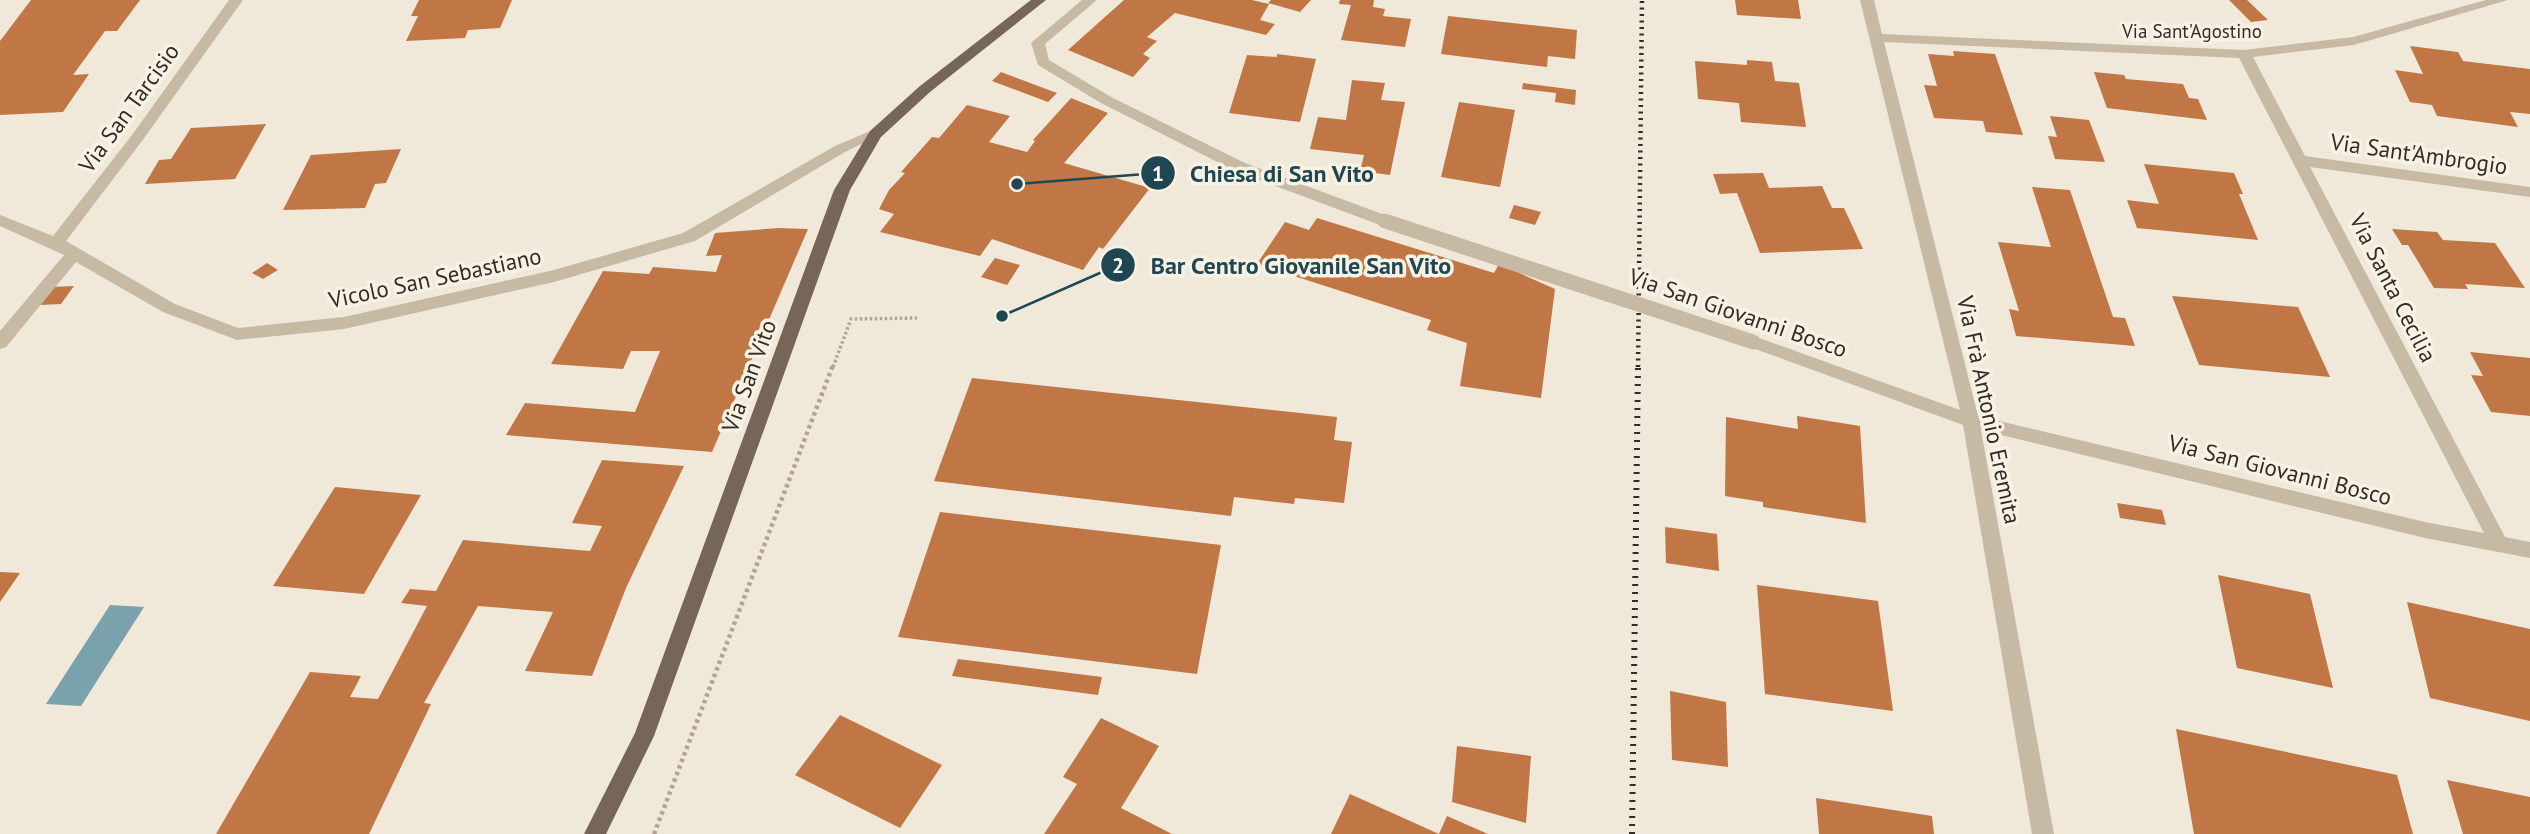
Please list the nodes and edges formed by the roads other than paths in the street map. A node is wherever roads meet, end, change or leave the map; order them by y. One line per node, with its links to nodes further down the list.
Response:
1 (236, 0): 12 (street, Via San Tarcisio)
2 (1039, 0): 8 (main road, Via San Vito)
3 (1090, 0): 15 (street, Via San Giovanni Bosco, bridge)
4 (1867, 0): 6 (street, Via Frà Antonio Eremita)
5 (2501, 0): 7 (street, Via Sant'Agostino)
6 (1877, 38): 7 (street, Via Sant'Agostino); 15 (street, Via Frà Antonio Eremita)
7 (2244, 54): 9 (street, Via Santa Cecilia)
8 (874, 134): 13 (street, Vicolo San Sebastiano); 18 (main road, Via San Vito)
9 (2302, 161): 10 (street, Via Sant'Ambrogio); 16 (street, Via Santa Cecilia)
10 (2530, 192)
11 (0, 220): 12 (street, Vicolo San Sebastiano)
12 (57, 243): 13 (street, Vicolo San Sebastiano)
13 (74, 253): 14 (street)
14 (0, 343)
15 (1971, 421): 16 (street, Via San Giovanni Bosco); 19 (street, Via Frà Antonio Eremita)
16 (2499, 544): 17 (street, Via San Giovanni Bosco)
17 (2530, 550)
18 (595, 834)
19 (2043, 834)

